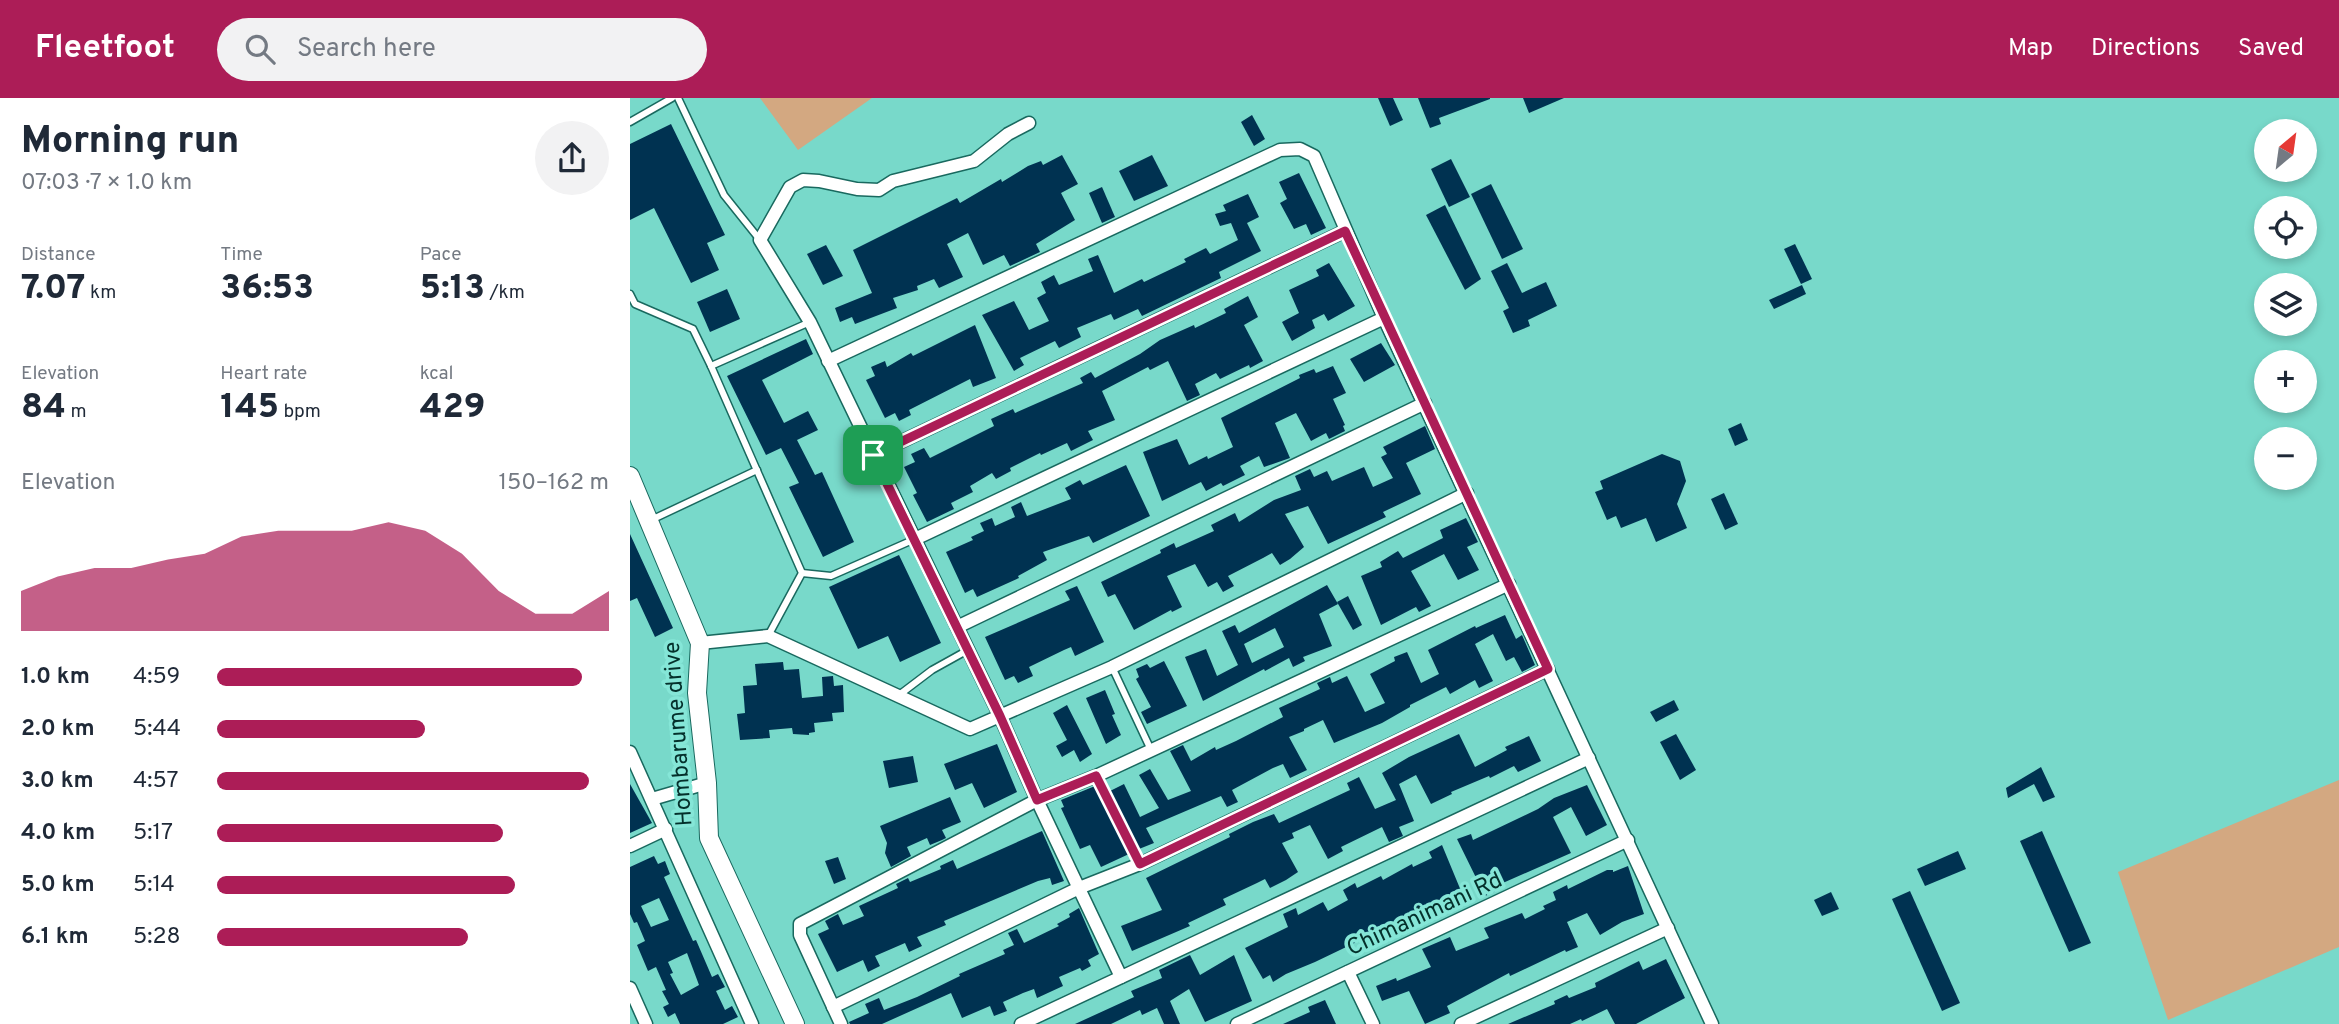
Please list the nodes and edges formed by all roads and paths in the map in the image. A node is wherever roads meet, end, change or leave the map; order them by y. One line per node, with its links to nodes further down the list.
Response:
1 (671, 98): 3 (lane)
2 (677, 98): 6 (lane)
3 (630, 122)
4 (1029, 123): 6 (street)
5 (1345, 231): 8 (street); 10 (street); 13 (street)
6 (760, 240): 9 (street)
7 (630, 294): 11 (lane)
8 (1384, 318): 12 (street); 18 (street)
9 (810, 322): 10 (street); 11 (lane)
10 (828, 362): 13 (street)
11 (711, 366): 14 (lane)
12 (1425, 403): 16 (street); 21 (street)
13 (873, 455): 18 (street)
14 (757, 470): 17 (lane); 19 (lane)
15 (630, 476): 17 (street, Hombarume drive)
16 (1467, 493): 20 (street); 25 (street)
17 (649, 520): 23 (street, Hombarume drive)
18 (915, 539): 19 (lane); 21 (street)
19 (802, 573): 22 (lane)
20 (1509, 584): 26 (street); 29 (street)
21 (957, 627): 24 (street)
22 (768, 636): 23 (street); 27 (street)
23 (700, 643): 33 (street, Hombarume drive)
24 (968, 650): 27 (lane); 28 (street)
25 (1112, 667): 28 (street); 29 (lane)
26 (1548, 669): 31 (street); 39 (street)
27 (897, 696): 28 (street)
28 (1000, 716): 35 (street)
29 (1151, 751): 32 (street)
30 (630, 752): 34 (street)
31 (1589, 758): 37 (street); 43 (street)
32 (1096, 776): 35 (street); 39 (lane)
33 (707, 783): 34 (street); 49 (street, Hombarume drive)
34 (652, 799): 36 (street)
35 (1037, 800): 40 (street); 45 (street)
36 (666, 829): 38 (street); 48 (street)
37 (1628, 840): 41 (street); 42 (street, Chimanimani Rd)
38 (630, 846)
39 (1140, 864): 40 (street)
40 (1079, 888): 43 (street); 45 (street)
41 (1668, 928): 46 (street); 54 (street)
42 (1348, 972): 52 (street, Chimanimani Rd); 53 (street)
43 (1121, 976): 51 (street)
44 (630, 988): 47 (street)
45 (833, 1007): 50 (street)
46 (1706, 1022)
47 (646, 1024)
48 (752, 1024)
49 (794, 1024)
50 (841, 1024)
51 (1021, 1024)
52 (1237, 1024)
53 (1373, 1024)
54 (1461, 1024)

